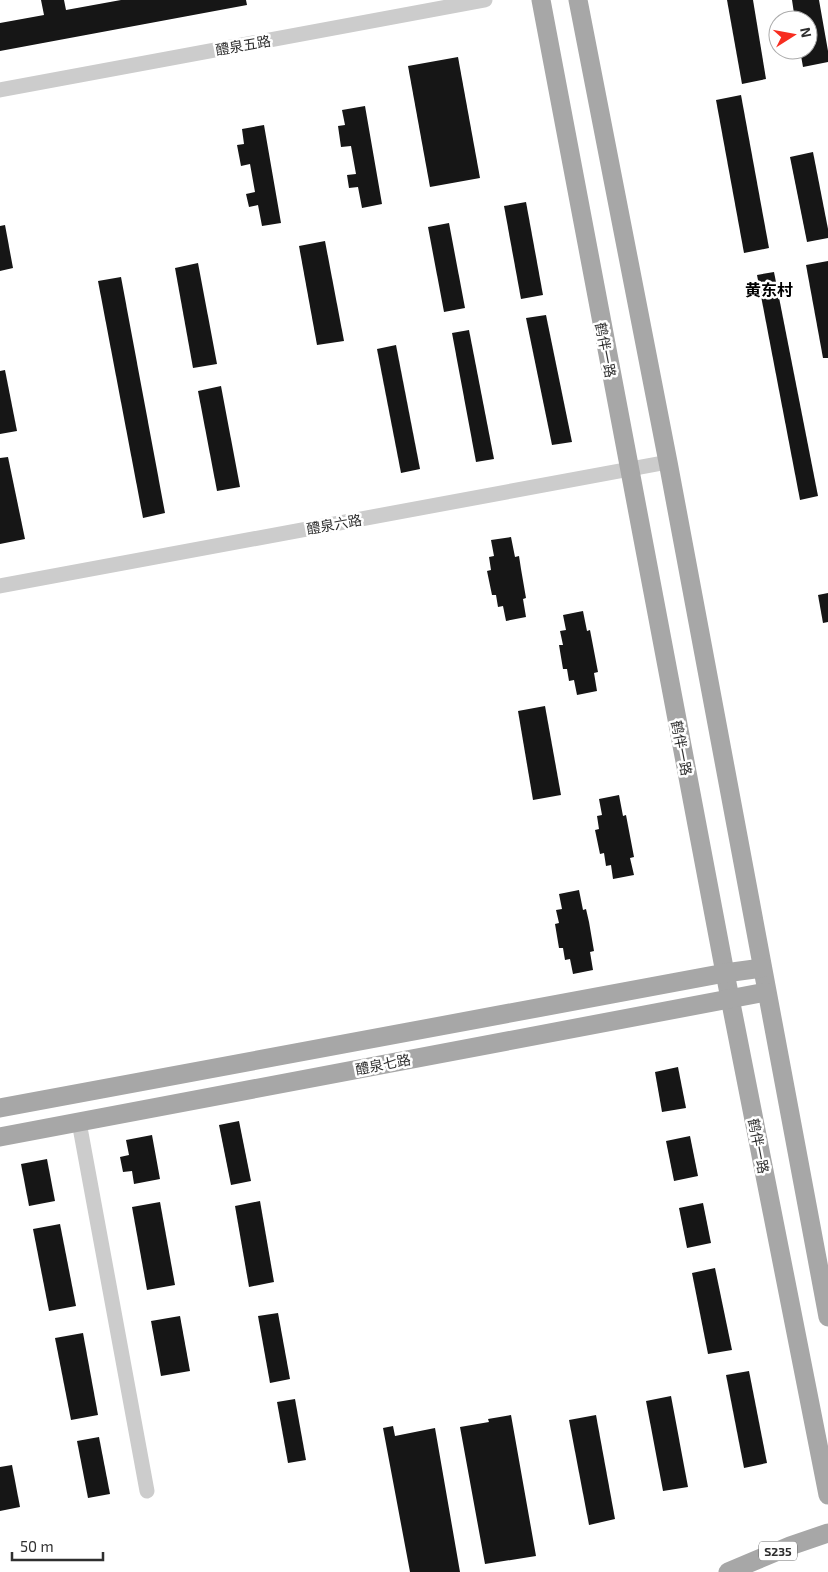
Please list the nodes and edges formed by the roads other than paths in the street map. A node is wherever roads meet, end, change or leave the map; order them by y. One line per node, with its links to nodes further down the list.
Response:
1 (485, 0): 4 (street, 醴泉五路)
2 (541, 0): 6 (main road, 鹤伴一路)
3 (578, 0): 5 (main road)
4 (0, 90)
5 (668, 462): 6 (street, 醴泉六路); 8 (main road)
6 (628, 470): 7 (street, 醴泉六路); 9 (main road, 鹤伴一路)
7 (0, 586)
8 (762, 968): 9 (main road); 10 (main road)
9 (725, 973): 11 (main road, 鹤伴一路); 12 (main road)
10 (766, 992): 11 (main road, 醴泉七路); 15 (main road)
11 (730, 999): 13 (main road, 醴泉七路); 17 (main road, 鹤伴一路)
12 (0, 1108)
13 (79, 1122): 14 (main road, 醴泉七路); 16 (street)
14 (0, 1136)
15 (828, 1317)
16 (147, 1491)
17 (828, 1495)
18 (828, 1533): 19 (main road, S235)
19 (728, 1572)

